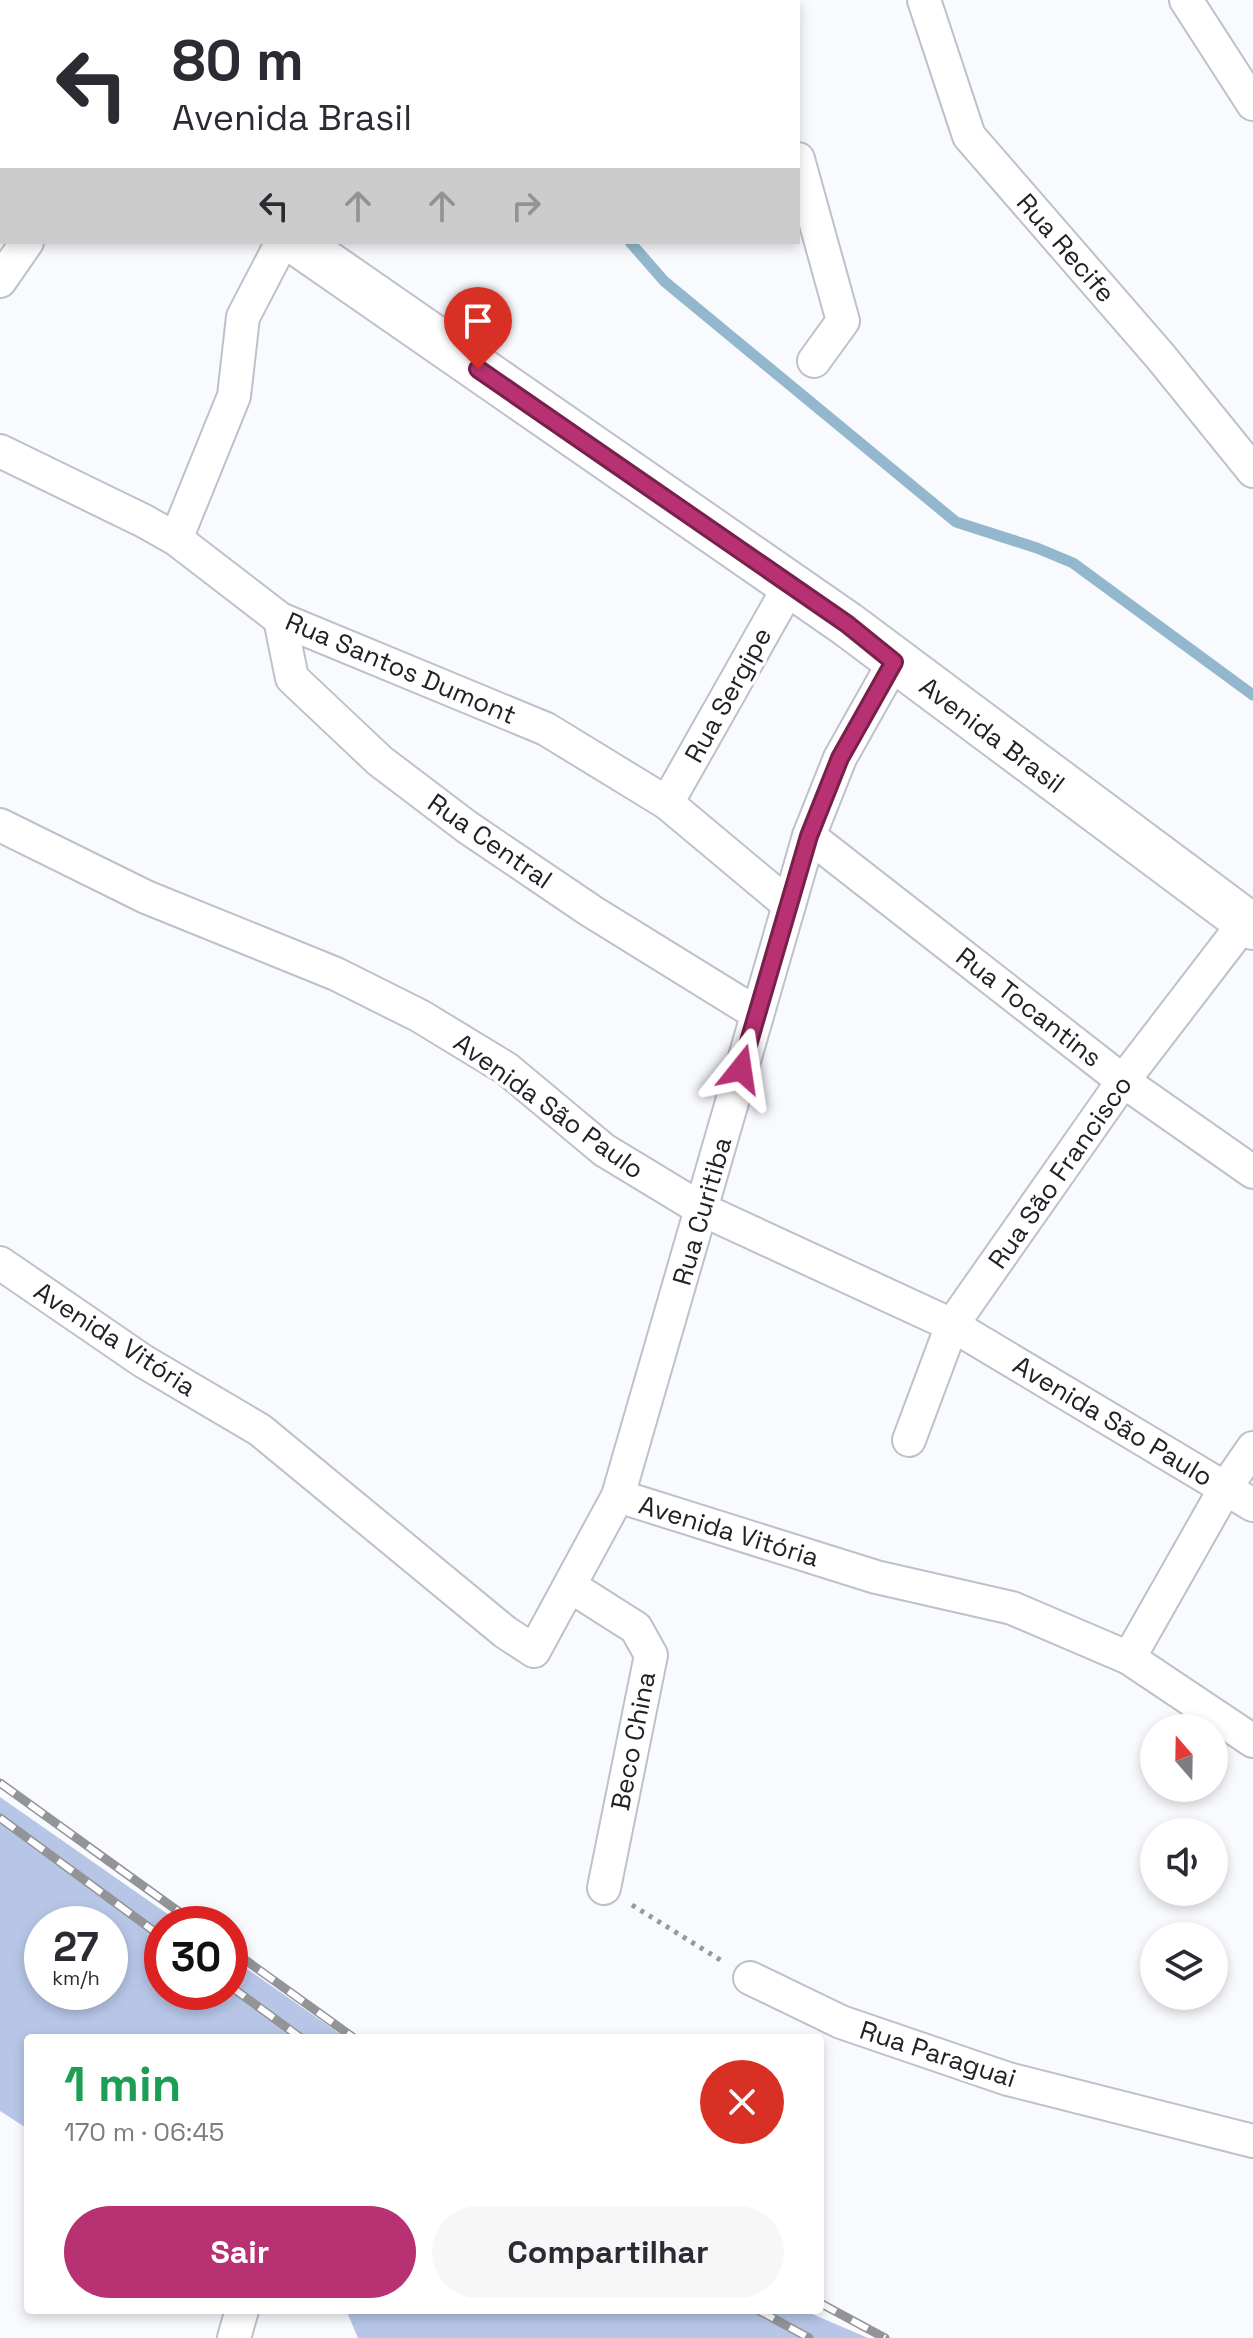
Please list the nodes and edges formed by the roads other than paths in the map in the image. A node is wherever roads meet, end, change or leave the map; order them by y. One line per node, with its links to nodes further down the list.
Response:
1 (924, 0): 11 (street, Rua Recife)
2 (1186, 0): 3 (street)
3 (1253, 104)
4 (800, 166): 9 (street)
5 (26, 244): 8 (street)
6 (281, 244): 12 (street)
7 (299, 244): 13 (street, Avenida Brasil)
8 (0, 281)
9 (814, 361)
10 (0, 451): 12 (street, Rua Santos Dumont)
11 (1253, 471)
12 (176, 539): 14 (street, Rua Santos Dumont)
13 (789, 587): 15 (street, Avenida Brasil); 16 (street, Rua Sergipe)
14 (280, 619): 16 (street, Rua Santos Dumont); 21 (street, Rua Central)
15 (894, 662): 18 (street, Rua Curitiba); 20 (street, Avenida Brasil)
16 (667, 803): 19 (street, Rua Santos Dumont)
17 (0, 825): 24 (street, Avenida São Paulo)
18 (809, 836): 19 (street, Rua Curitiba); 22 (street, Rua Tocantins)
19 (789, 905): 21 (street, Rua Curitiba)
20 (1249, 925): 22 (street, Rua São Francisco)
21 (756, 1013): 24 (street, Rua Curitiba)
22 (1123, 1081): 23 (street, Rua Tocantins); 26 (street, Rua São Francisco)
23 (1253, 1172)
24 (703, 1210): 26 (street, Avenida São Paulo); 30 (street, Rua Curitiba)
25 (0, 1263): 32 (street, Avenida Vitória)
26 (952, 1325): 27 (street, Rua São Francisco); 29 (street, Avenida São Paulo)
27 (909, 1440)
28 (1253, 1448): 29 (street)
29 (1226, 1487): 31 (street, Avenida São Paulo); 33 (street)
30 (618, 1496): 32 (street, Avenida Vitória); 33 (street, Avenida Vitória)
31 (1253, 1505)
32 (570, 1586): 35 (street, Beco China)
33 (1129, 1658): 34 (street, Avenida Vitória)
34 (1253, 1741)
35 (604, 1888)
36 (750, 1978): 37 (street, Rua Paraguai)
37 (1253, 2141)
38 (241, 2314): 39 (street)
39 (234, 2338)

